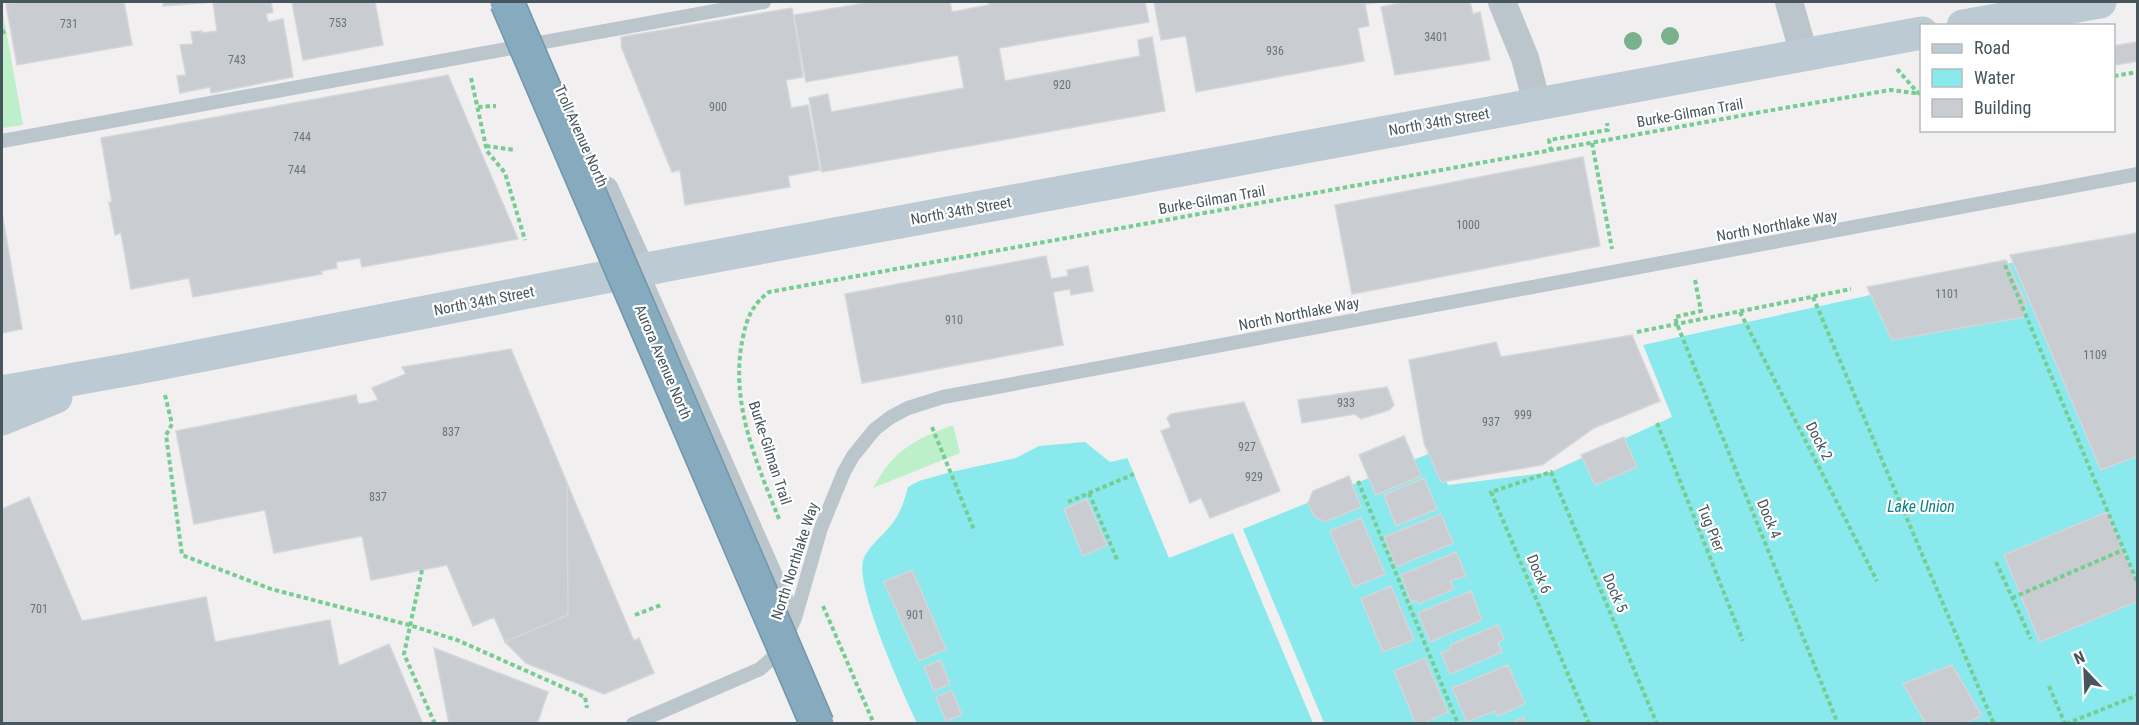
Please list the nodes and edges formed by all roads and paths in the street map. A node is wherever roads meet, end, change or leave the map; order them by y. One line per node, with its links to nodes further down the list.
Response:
1 (507, 2): 70 (highway, Aurora Avenue North, bridge)
2 (521, 2): 11 (street, Troll Avenue North)
3 (764, 2): 11 (lane)
4 (1502, 2): 18 (street)
5 (1789, 2): 12 (street)
6 (2100, 2): 7 (street)
7 (1974, 24)
8 (2, 30): 10 (path)
9 (1920, 33): 12 (street, North 34th Street)
10 (5, 34)
11 (538, 42): 22 (lane); 32 (street, Troll Avenue North)
12 (1804, 54): 18 (street, North 34th Street)
13 (1897, 69): 17 (path)
14 (2138, 72): 16 (path)
15 (470, 74): 20 (path)
16 (2115, 76)
17 (1920, 93): 23 (path, Burke-Gilman Trail)
18 (1537, 104): 32 (street, North 34th Street)
19 (496, 106): 20 (path)
20 (478, 107): 24 (path)
21 (1608, 130): 26 (path)
22 (2, 141)
23 (1593, 143): 26 (path, Burke-Gilman Trail); 29 (path)
24 (486, 146): 25 (path); 28 (path)
25 (515, 150)
26 (1551, 151): 49 (path, Burke-Gilman Trail)
27 (2138, 174): 30 (lane, North Northlake Way)
28 (525, 240)
29 (1612, 252)
30 (1691, 258): 36 (path); 61 (lane, North Northlake Way)
31 (2005, 265): 51 (path)
32 (641, 270): 38 (street, North 34th Street); 61 (lane)
33 (1851, 290): 34 (path)
34 (1813, 297): 35 (path); 76 (path)
35 (1740, 312): 36 (path); 55 (path, Dock 2)
36 (1677, 324): 37 (path); 75 (path, Dock 4)
37 (1637, 332)
38 (137, 368): 40 (street, North 34th Street); 41 (street)
39 (164, 389): 62 (path)
40 (2, 392)
41 (2, 419)
42 (1657, 423): 64 (path, Tug Pier)
43 (932, 427): 50 (path)
44 (1551, 472): 73 (path, Dock 6); 74 (path, Dock 5)
45 (1134, 474): 47 (path)
46 (1359, 481): 72 (path)
47 (1089, 494): 48 (path); 52 (path)
48 (1068, 502)
49 (784, 530)
50 (974, 530)
51 (2123, 550): 56 (path); 57 (path)
52 (1118, 562)
53 (1996, 562): 57 (path)
54 (422, 570): 62 (path)
55 (1877, 581)
56 (2138, 584)
57 (2012, 598): 63 (path)
58 (661, 605): 60 (path)
59 (827, 614): 71 (path)
60 (635, 615)
61 (795, 618): 69 (lane, North Northlake Way)
62 (409, 625): 67 (path); 68 (path)
63 (2031, 639)
64 (1743, 641)
65 (2049, 686): 77 (path)
66 (2138, 695): 77 (path)
67 (587, 708)
68 (435, 723)
69 (633, 723)
70 (817, 723)
71 (873, 723)
72 (1458, 723)
73 (1589, 723)
74 (1657, 723)
75 (1838, 723)
76 (1994, 723)
77 (2065, 723)

